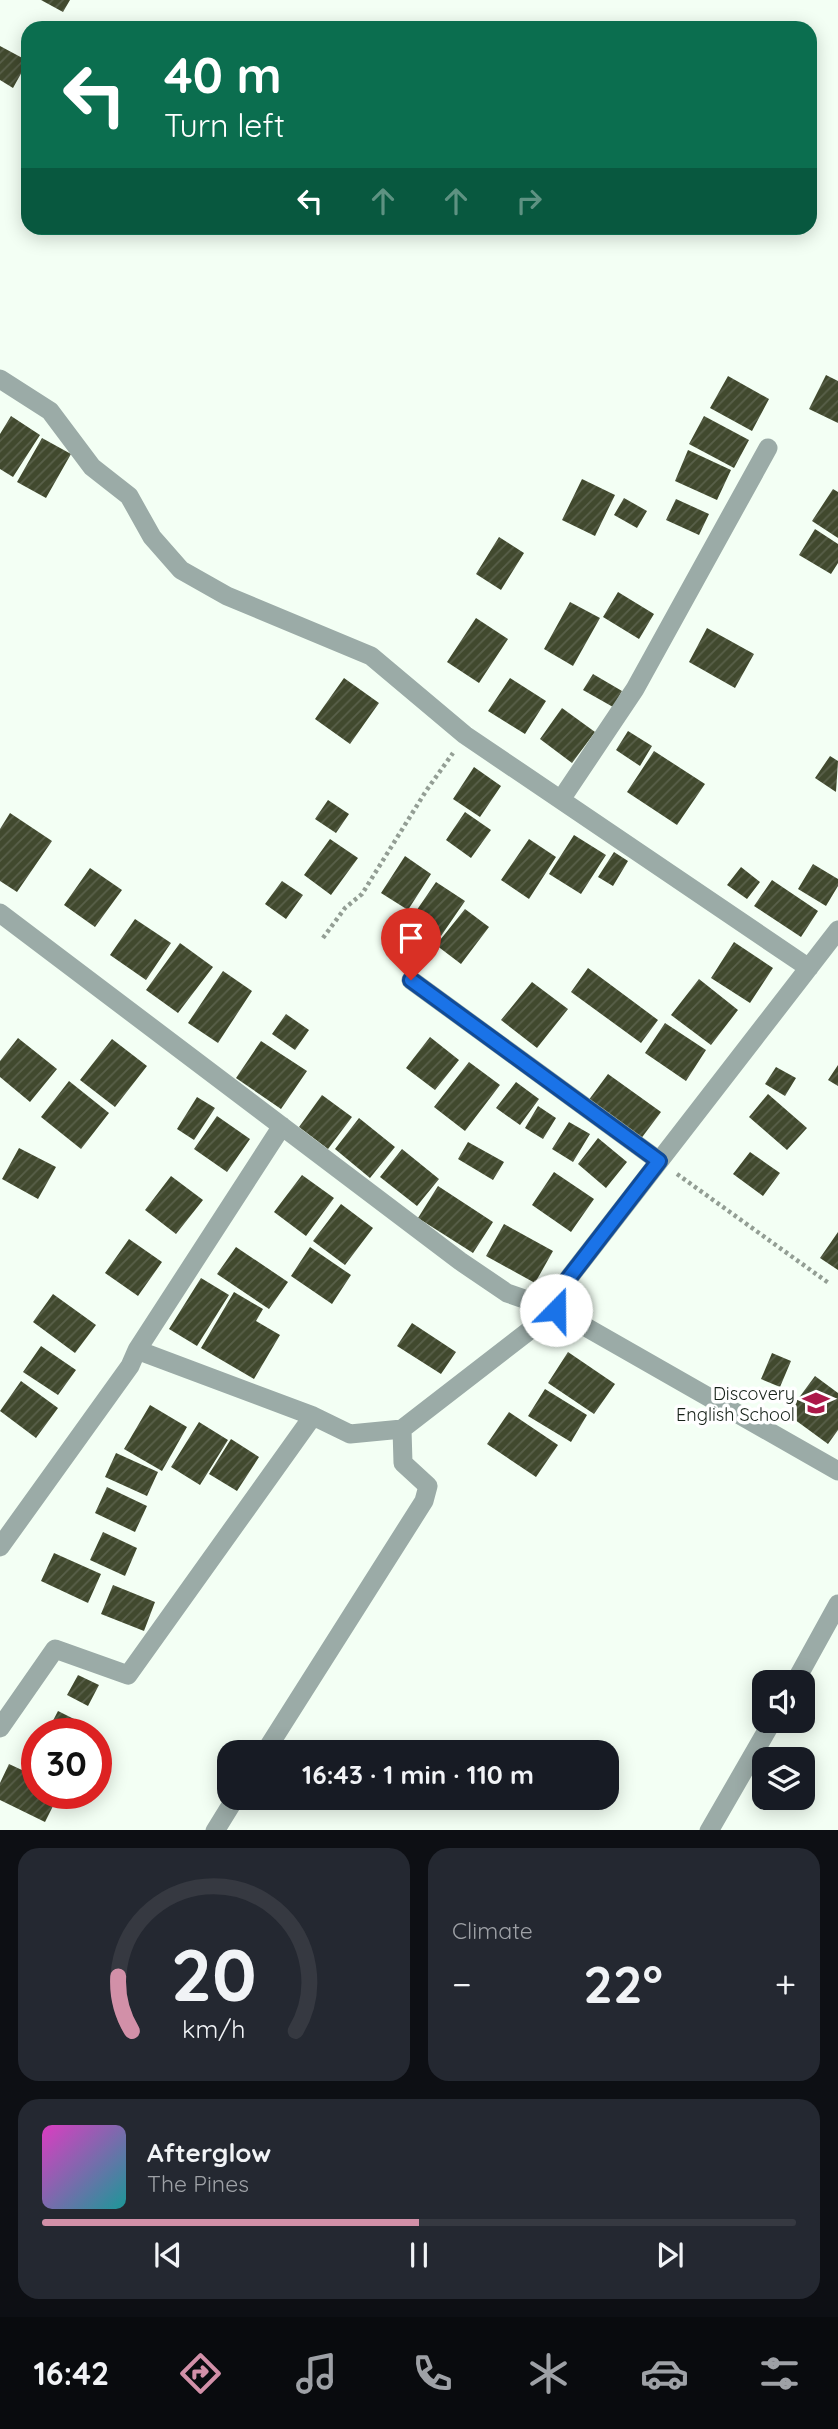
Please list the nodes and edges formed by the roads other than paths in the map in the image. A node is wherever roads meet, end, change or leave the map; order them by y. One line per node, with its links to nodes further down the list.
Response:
1 (0, 379): 3 (street)
2 (768, 448): 3 (street)
3 (562, 798): 6 (street)
4 (0, 913): 8 (street)
5 (838, 930): 6 (street)
6 (809, 968): 9 (street)
7 (411, 980): 9 (street)
8 (282, 1126): 10 (street); 11 (street)
9 (659, 1161): 10 (street)
10 (556, 1310): 13 (street); 14 (street)
11 (137, 1350): 12 (street); 15 (street)
12 (313, 1416): 13 (street); 18 (street)
13 (402, 1429): 20 (street)
14 (838, 1471)
15 (0, 1547)
16 (838, 1604): 17 (street)
17 (802, 1670)
18 (0, 1728)
19 (765, 1733): 23 (street)
20 (273, 1740)
21 (228, 1810): 22 (street)
22 (215, 1830)
23 (709, 1830)

